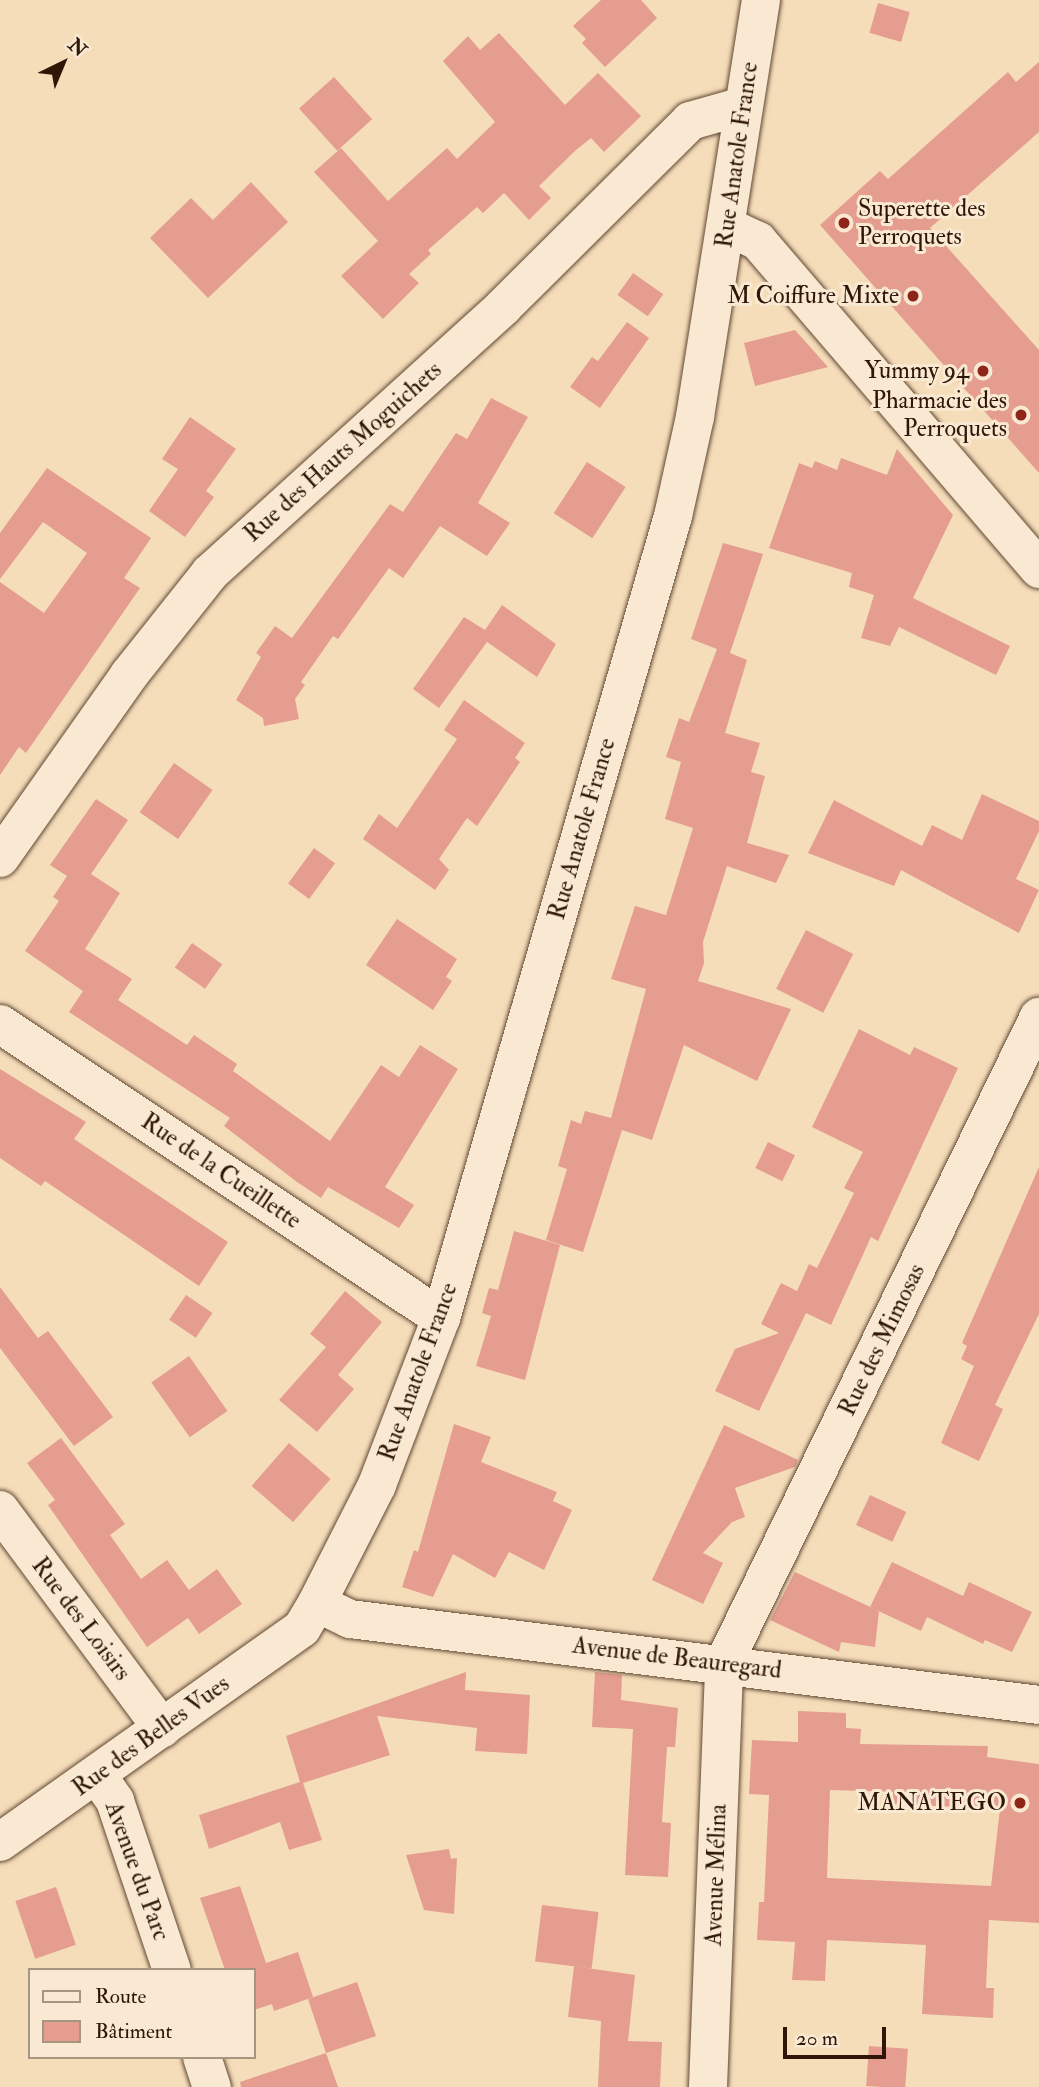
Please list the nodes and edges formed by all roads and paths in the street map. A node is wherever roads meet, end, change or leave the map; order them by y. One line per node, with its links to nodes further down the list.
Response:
1 (761, 0): 2 (street, Rue Anatole France)
2 (743, 106): 3 (street, Rue Anatole France); 5 (street, Rue des Hauts Moguichets)
3 (728, 227): 4 (street); 8 (street, Rue Anatole France)
4 (1039, 569)
5 (0, 858)
6 (1039, 1017): 11 (street, Rue des Mimosas)
7 (0, 1024): 8 (street, Rue de la Cueillette)
8 (441, 1318): 10 (street, Rue Anatole France)
9 (0, 1510): 13 (street, Rue des Loisirs)
10 (310, 1615): 11 (street, Avenue de Beauregard); 13 (street, Rue des Belles Vues)
11 (724, 1663): 12 (street, Avenue de Beauregard); 19 (street, Avenue Mélina)
12 (1039, 1705)
13 (162, 1728): 14 (street, Rue des Belles Vues)
14 (97, 1775): 15 (street, Rue des Belles Vues); 16 (street, Avenue du Parc)
15 (0, 1842)
16 (171, 1968)
17 (203, 2059): 18 (street)
18 (212, 2087)
19 (708, 2087)

